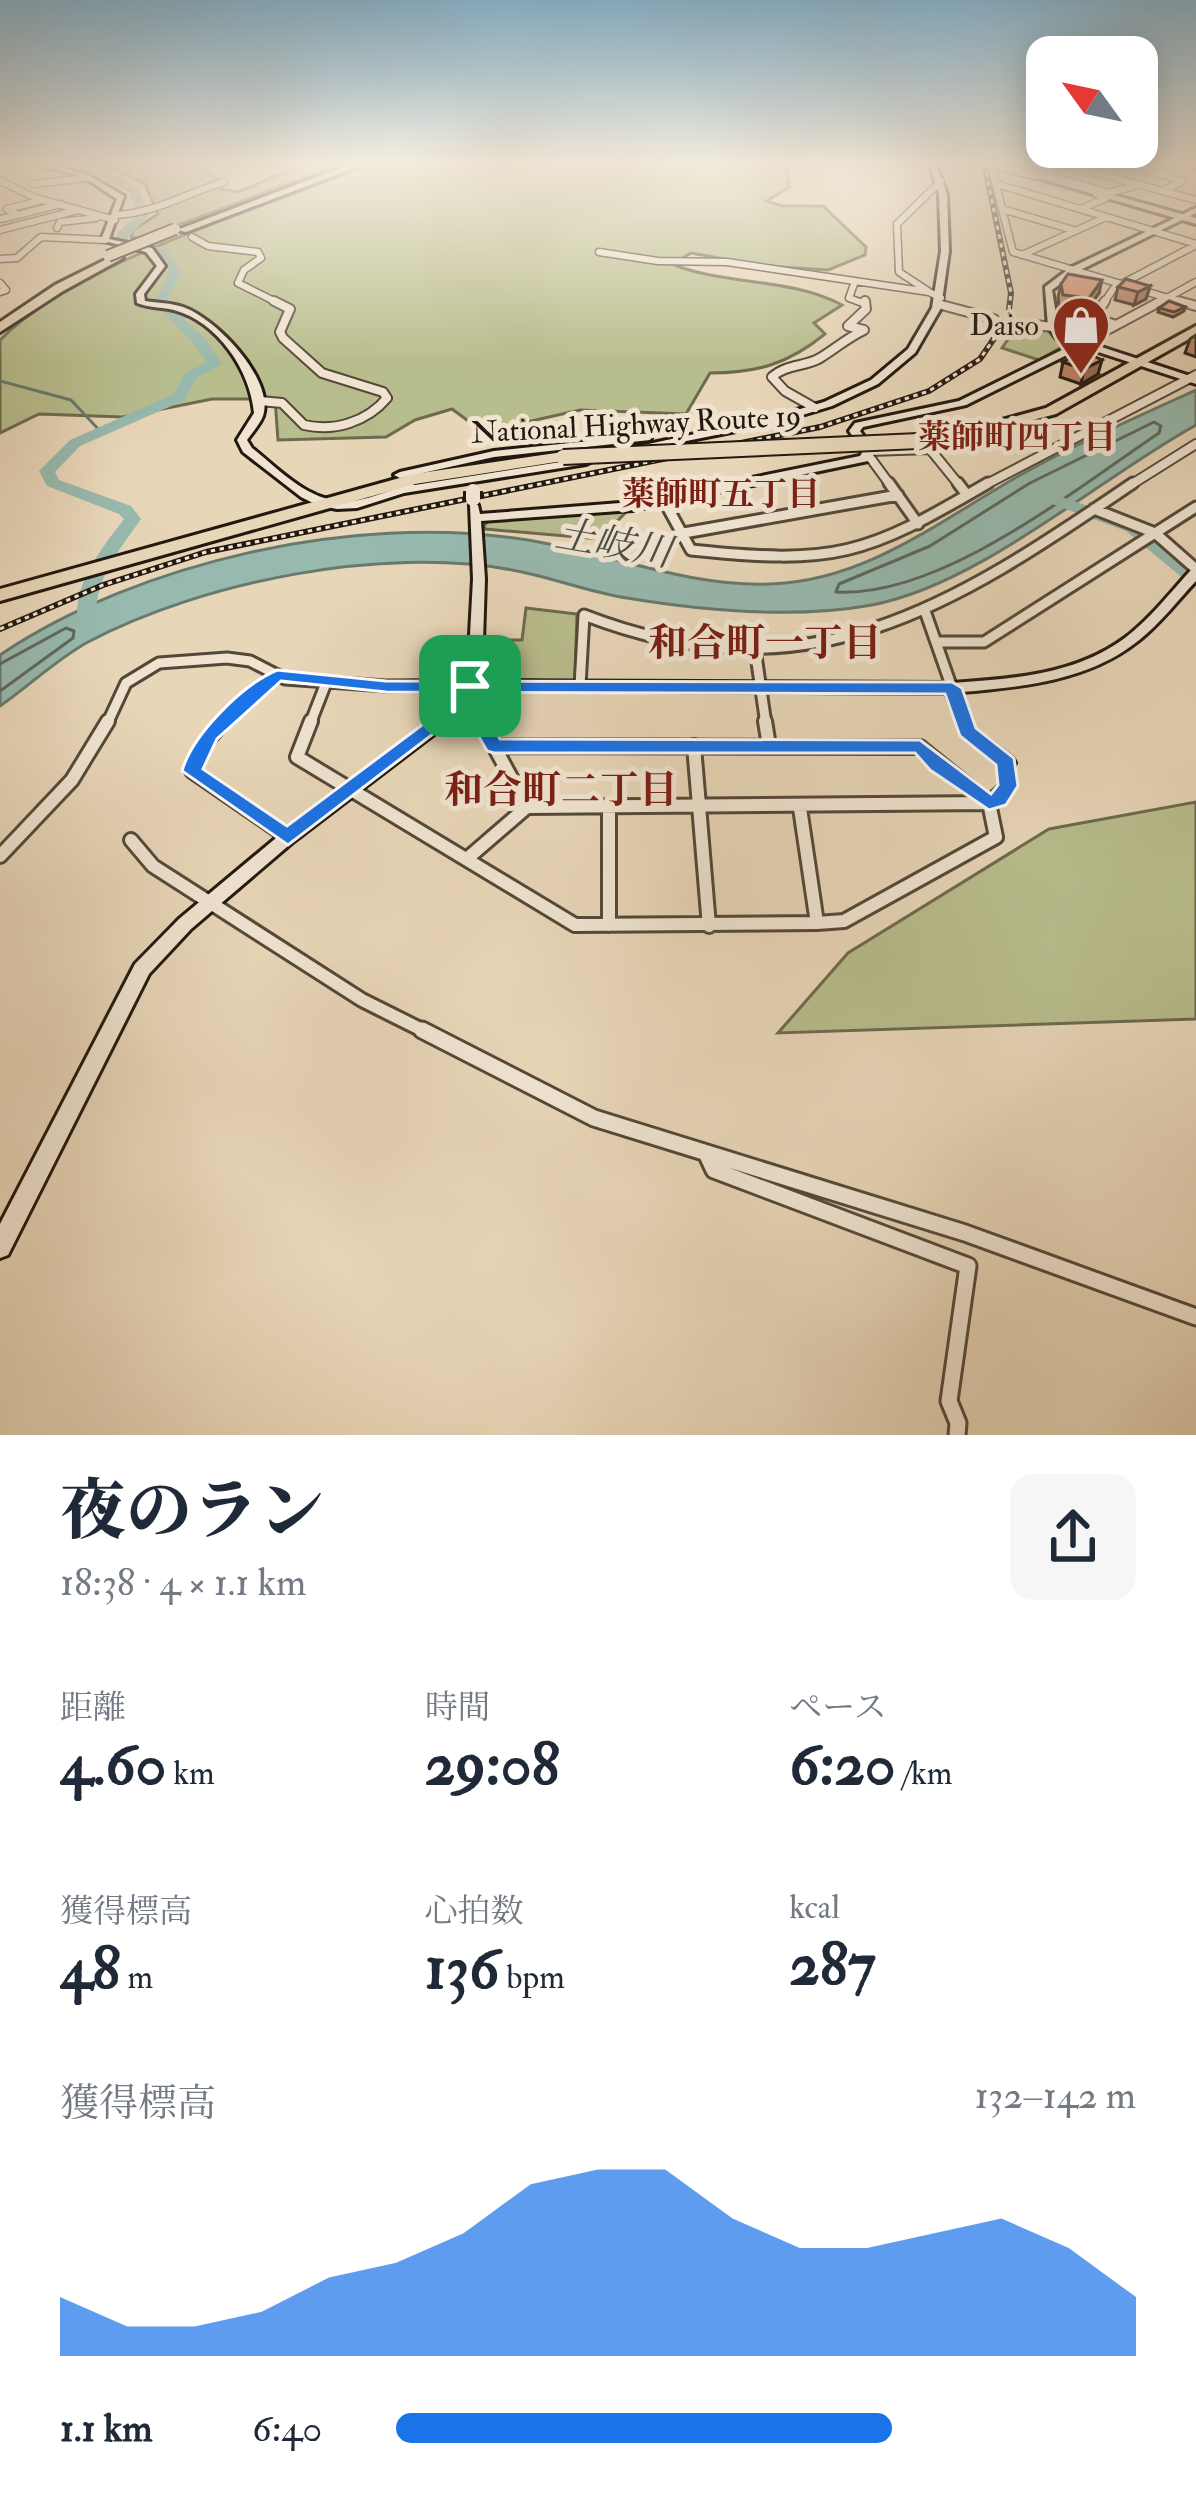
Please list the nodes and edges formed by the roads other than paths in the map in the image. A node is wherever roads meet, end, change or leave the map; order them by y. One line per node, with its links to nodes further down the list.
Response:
1 (111, 229): 14 (main road)
2 (190, 229): 13 (highway)
3 (191, 229): 13 (highway)
4 (897, 229): 25 (street)
5 (943, 229): 27 (main road)
6 (1007, 229): 17 (street)
7 (1069, 229): 11 (street)
8 (1080, 229): 11 (street)
9 (1145, 229): 12 (street)
10 (1156, 229): 12 (main road)
11 (1075, 231): 17 (street)
12 (1152, 231): 15 (street); 19 (main road)
13 (183, 232): 31 (highway, bridge); 38 (street)
14 (105, 240): 18 (street); 38 (main road)
15 (1196, 244): 23 (street)
16 (599, 252): 22 (street)
17 (1022, 255): 19 (street)
18 (0, 259)
19 (1073, 270): 23 (street); 33 (main road)
20 (1196, 282): 26 (street)
21 (0, 283): 24 (street)
22 (854, 284): 25 (street); 39 (street)
23 (1121, 284): 26 (street); 32 (street)
24 (0, 292)
25 (929, 292): 27 (street)
26 (1167, 297): 28 (street); 32 (street)
27 (940, 301): 29 (street); 39 (main road)
28 (1196, 306)
29 (994, 319)
30 (1008, 322): 33 (street)
31 (0, 324)
32 (1116, 325): 35 (street)
33 (1053, 327): 35 (main road)
34 (1196, 334): 36 (highway, National Highway Route 19)
35 (1081, 344): 36 (main road); 45 (main road)
36 (1145, 365): 37 (main road); 44 (highway, National Highway Route 19, bridge)
37 (1193, 379): 51 (street)
38 (260, 400): 53 (main road)
39 (815, 408): 40 (main road)
40 (699, 434): 41 (main road); 46 (main road)
41 (592, 444): 46 (main road); 48 (main road)
42 (1196, 444): 43 (street)
43 (1183, 452): 47 (street); 55 (street)
44 (561, 454): 48 (highway, National Highway Route 19); 53 (highway, National Highway Route 19)
45 (869, 454): 50 (street); 51 (street); 52 (main road)
46 (606, 457): 49 (main road)
47 (1196, 457)
48 (403, 483): 49 (main road); 49 (main road); 53 (highway, National Highway Route 19)
49 (472, 489): 56 (main road)
50 (898, 495): 57 (street); 58 (street)
51 (967, 495): 57 (street)
52 (664, 499): 56 (main road); 58 (street)
53 (313, 502): 61 (highway, National Highway Route 19)
54 (1196, 507): 59 (street)
55 (1094, 509): 59 (street); 62 (street)
56 (476, 523): 67 (main road)
57 (918, 524): 58 (street)
58 (684, 533)
59 (1155, 533): 60 (street); 63 (street)
60 (1196, 571): 70 (main road)
61 (0, 592)
62 (925, 611): 63 (street); 64 (street)
63 (936, 642): 70 (street)
64 (755, 649): 68 (street); 69 (street)
65 (277, 675): 66 (street); 82 (street); 84 (street)
66 (326, 683): 67 (street); 76 (street)
67 (470, 686): 68 (main road); 71 (main road)
68 (580, 686): 69 (main road)
69 (762, 686): 70 (main road); 74 (street)
70 (952, 688): 75 (main road)
71 (446, 714): 72 (street); 76 (main road)
72 (494, 746): 73 (street); 78 (street)
73 (694, 746): 74 (street); 80 (street)
74 (769, 746): 77 (street)
75 (1006, 763): 77 (street)
76 (351, 790): 82 (main road); 85 (street)
77 (989, 803): 81 (street); 87 (street)
78 (527, 807): 79 (street); 85 (street)
79 (609, 808): 80 (street); 88 (street)
80 (700, 808): 81 (street); 89 (street)
81 (800, 808): 87 (street)
82 (288, 837): 86 (main road)
83 (131, 840): 86 (street)
84 (0, 856)
85 (469, 856): 88 (street)
86 (212, 902): 90 (street); 91 (main road)
87 (818, 922): 89 (street)
88 (609, 925): 89 (street)
89 (709, 926)
90 (707, 1155): 92 (street); 93 (street)
91 (0, 1247)
92 (1196, 1317)
93 (957, 1435)

